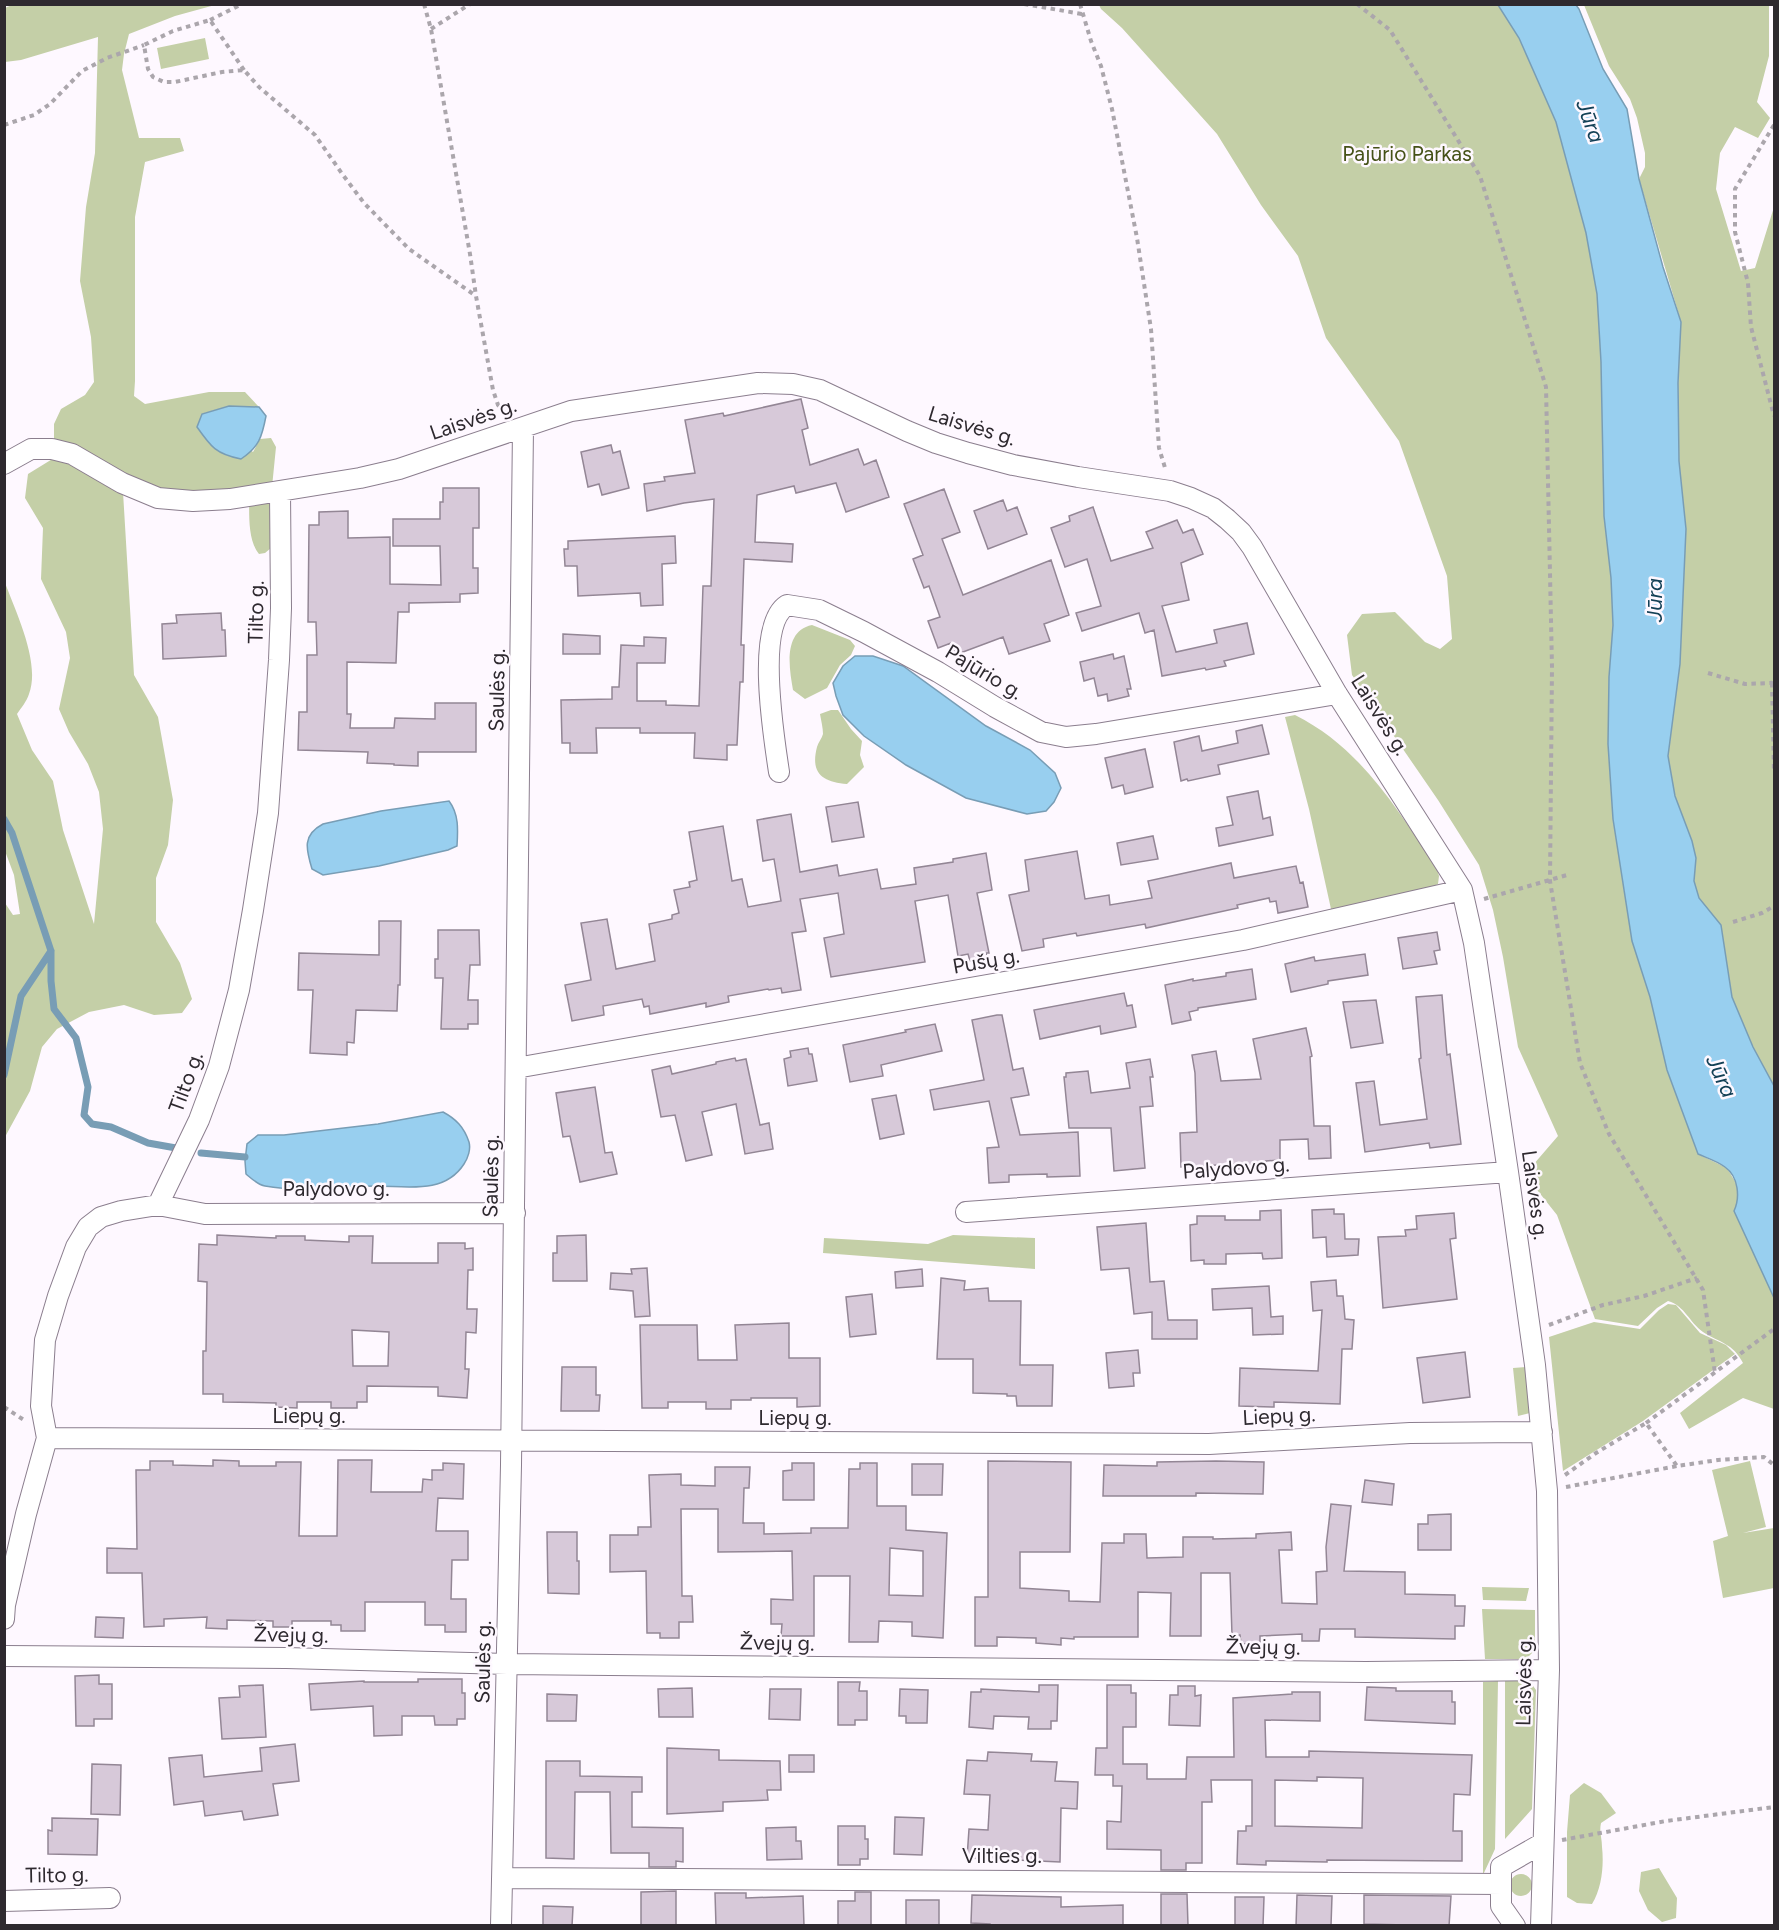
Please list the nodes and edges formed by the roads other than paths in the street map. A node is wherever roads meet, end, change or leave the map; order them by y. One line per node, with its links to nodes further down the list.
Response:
1 (523, 428): 3 (street, Laisvės g.); 4 (street, Laisvės g.); 7 (street, Saulės g.)
2 (4, 464): 3 (street, Laisvės g.)
3 (280, 492): 9 (street, Tilto g.)
4 (1337, 693): 5 (street, Pajūrio g.); 6 (street, Laisvės g.)
5 (779, 772)
6 (1464, 897): 7 (street, Pušų g.); 8 (street, Laisvės g.)
7 (516, 1068): 11 (street, Saulės g.)
8 (1508, 1172): 10 (street, Palydovo g.); 12 (street, Laisvės g.)
9 (158, 1205): 11 (street, Palydovo g.); 13 (street)
10 (966, 1212)
11 (514, 1213): 14 (street, Saulės g.)
12 (1542, 1432): 14 (street, Liepų g.); 18 (street, Laisvės g.)
13 (47, 1438): 14 (street, Liepų g.); 15 (street)
14 (512, 1441): 17 (street, Saulės g.)
15 (4, 1619)
16 (4, 1656): 17 (street, Žvejų g.)
17 (507, 1664): 18 (street, Žvejų g.); 20 (street, Saulės g.)
18 (1549, 1670): 19 (street, Laisvės g.)
19 (1543, 1843): 21 (street); 26 (street, Laisvės g.)
20 (502, 1878): 21 (street, Vilties g.); 24 (street, Saulės g.)
21 (1501, 1884): 25 (street)
22 (110, 1898): 23 (street, Tilto g.)
23 (4, 1901)
24 (501, 1926)
25 (1515, 1926)
26 (1541, 1926)

